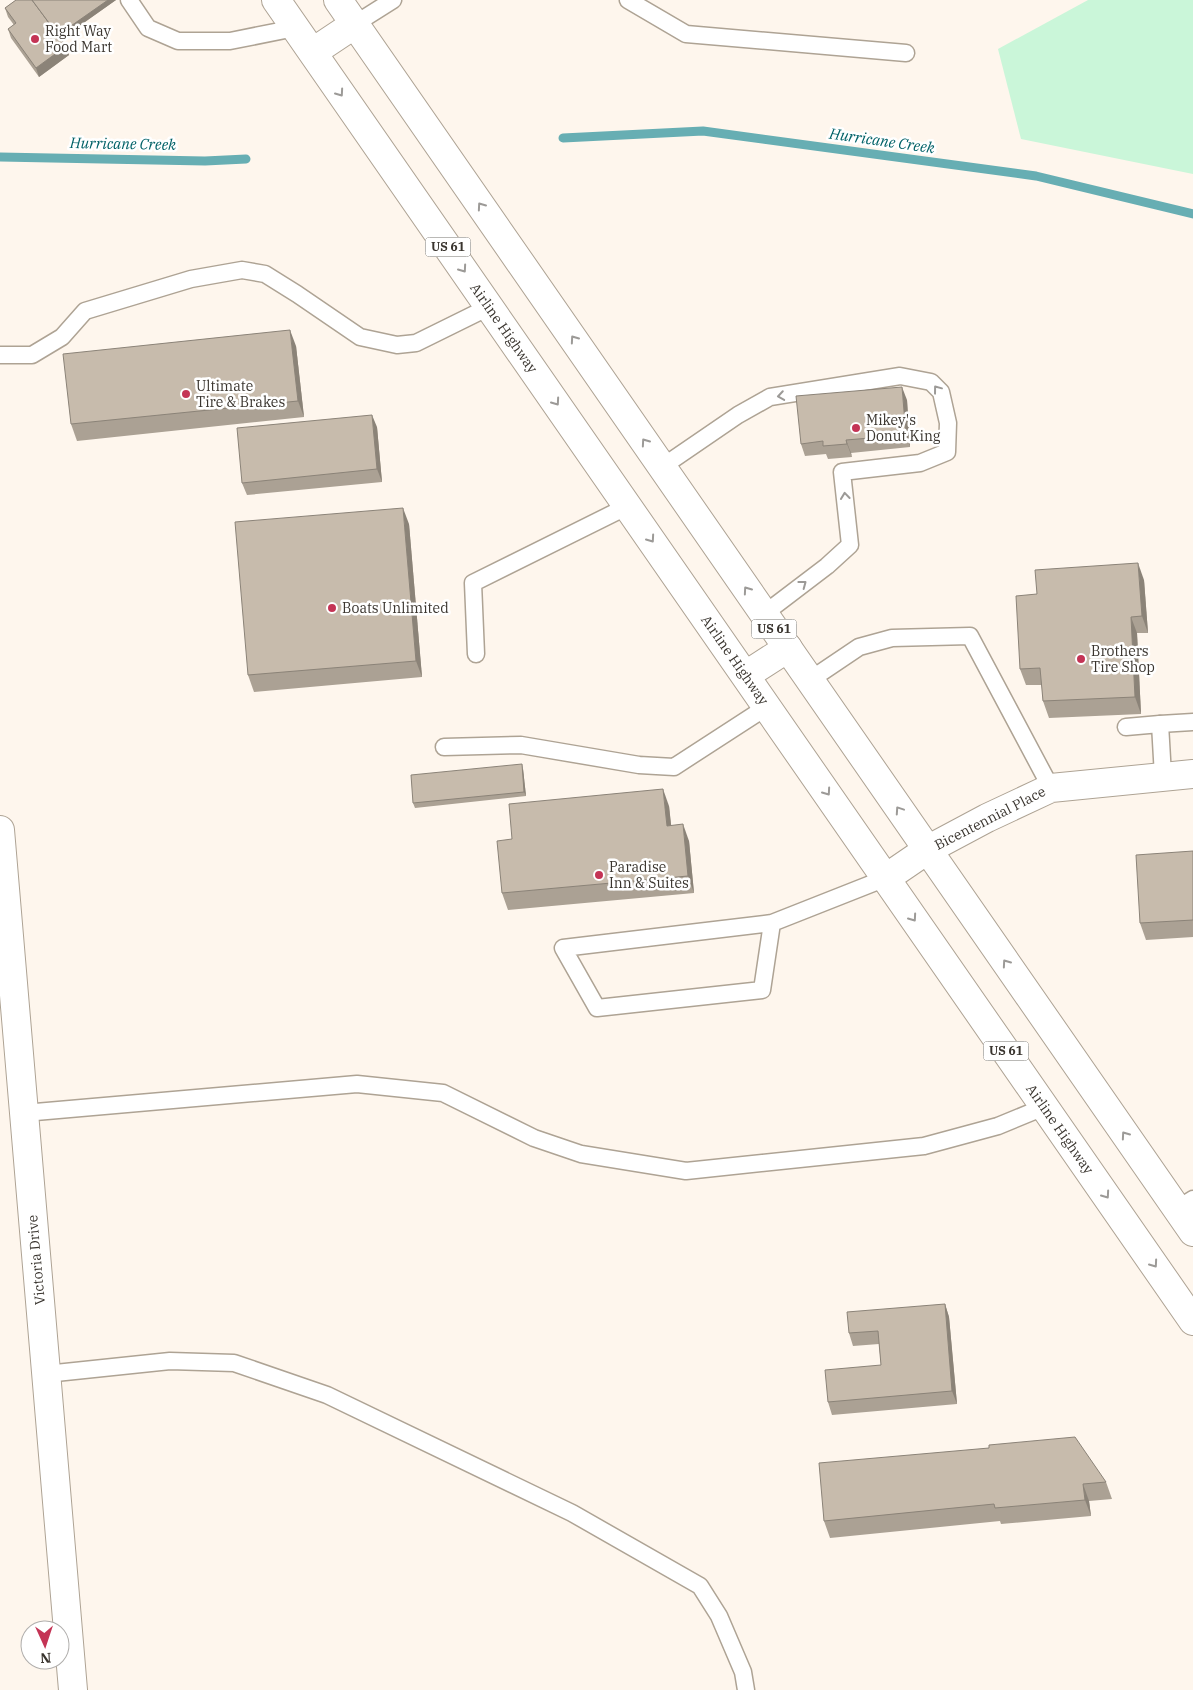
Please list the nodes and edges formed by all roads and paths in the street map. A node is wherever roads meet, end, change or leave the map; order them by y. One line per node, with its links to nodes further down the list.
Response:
1 (128, 0): 7 (lane)
2 (276, 0): 7 (main road, Airline Highway / US 61)
3 (338, 0): 6 (main road, US 61)
4 (393, 0): 6 (lane)
5 (628, 0): 9 (lane)
6 (355, 24): 8 (main road); 12 (main road, US 61, one-way to 6)
7 (296, 28): 8 (main road, Airline Highway / US 61)
8 (313, 52): 10 (main road, Airline Highway / US 61, one-way to 10)
9 (906, 53)
10 (489, 307): 11 (lane); 13 (main road, Airline Highway / US 61, one-way to 13)
11 (0, 355)
12 (662, 467): 14 (main road, US 61, one-way to 12); 14 (lane, one-way to 12)
13 (628, 506): 16 (lane); 17 (main road, Airline Highway / US 61, one-way to 17)
14 (764, 614): 15 (main road, US 61)
15 (788, 648): 17 (main road); 18 (main road, US 61)
16 (476, 654)
17 (746, 675): 19 (main road, Airline Highway / US 61)
18 (810, 680): 26 (lane); 28 (main road, US 61, one-way to 18)
19 (768, 706): 23 (lane); 29 (main road, Airline Highway / US 61, one-way to 29)
20 (1193, 722): 21 (lane)
21 (1160, 724): 22 (lane); 25 (lane)
22 (1126, 727)
23 (444, 747)
24 (1193, 774): 25 (main road, Bicentennial Place)
25 (1163, 776): 26 (main road, Bicentennial Place)
26 (1051, 788): 28 (main road, Bicentennial Place)
27 (0, 830): 32 (main road, Victoria Drive)
28 (927, 850): 29 (main road, Bicentennial Place); 33 (main road, US 61, one-way to 28)
29 (886, 878): 30 (lane); 31 (main road, Airline Highway / US 61, one-way to 31)
30 (772, 923): 30 (lane)
31 (1044, 1107): 32 (lane); 35 (main road, Airline Highway / US 61, one-way to 35)
32 (24, 1113): 36 (main road, Victoria Drive)
33 (1185, 1204): 34 (main road, US 61)
34 (1193, 1232)
35 (1193, 1321)
36 (46, 1374): 37 (main road, Victoria Drive); 38 (lane)
37 (73, 1690)
38 (746, 1690)

